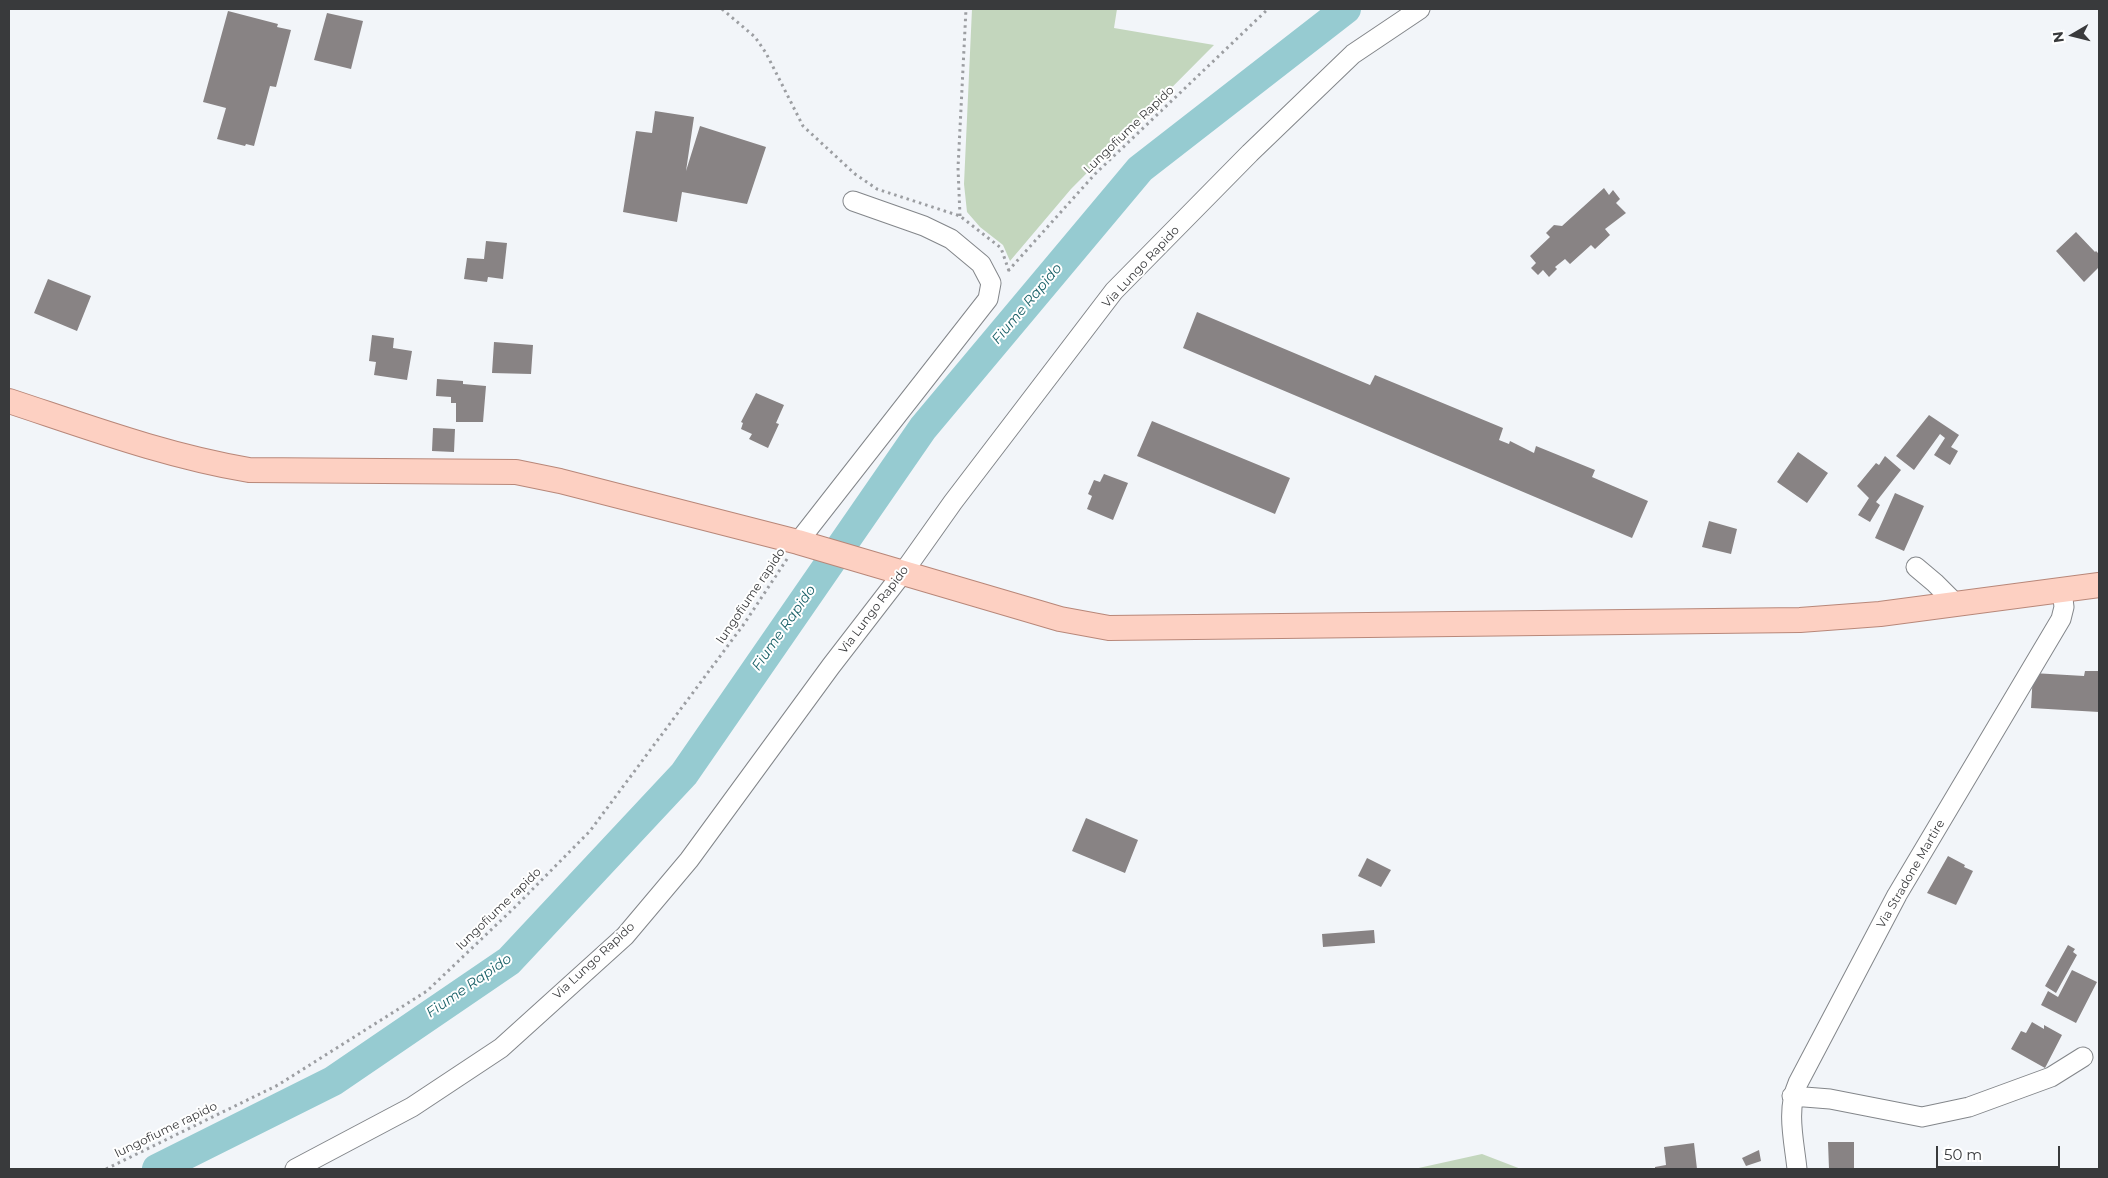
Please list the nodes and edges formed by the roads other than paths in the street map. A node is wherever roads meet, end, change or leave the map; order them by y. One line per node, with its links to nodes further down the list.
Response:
1 (1420, 9): 6 (street, Via Lungo Rapido)
2 (853, 201): 4 (street)
3 (9, 401): 4 (main road)
4 (798, 542): 6 (main road)
5 (1916, 567): 9 (street)
6 (895, 571): 9 (main road); 12 (street, Via Lungo Rapido)
7 (2099, 585): 8 (main road)
8 (2062, 590): 9 (main road); 11 (street, Via Stradone Martire)
9 (1956, 604)
10 (2083, 1056): 11 (street)
11 (1792, 1096): 13 (street, Via Stradone Martire)
12 (295, 1169)
13 (1797, 1169)

